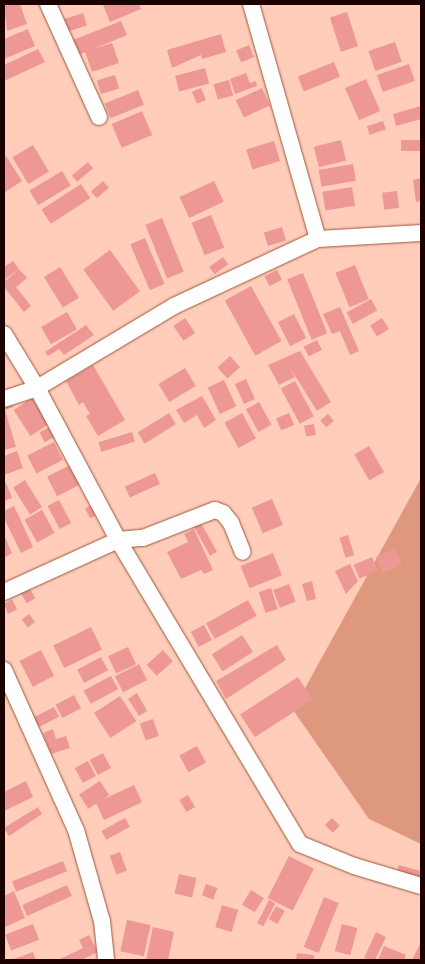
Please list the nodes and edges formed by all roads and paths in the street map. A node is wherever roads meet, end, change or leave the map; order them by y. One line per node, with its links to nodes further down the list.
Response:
1 (48, 4): 3 (street)
2 (251, 4): 5 (street)
3 (99, 117)
4 (421, 233): 5 (street)
5 (318, 239): 7 (street)
6 (4, 334): 7 (street)
7 (37, 388): 8 (street); 9 (street)
8 (4, 399)
9 (118, 540): 10 (street); 11 (street); 13 (street)
10 (243, 552)
11 (4, 592)
12 (4, 670): 14 (street)
13 (421, 886)
14 (106, 960)

